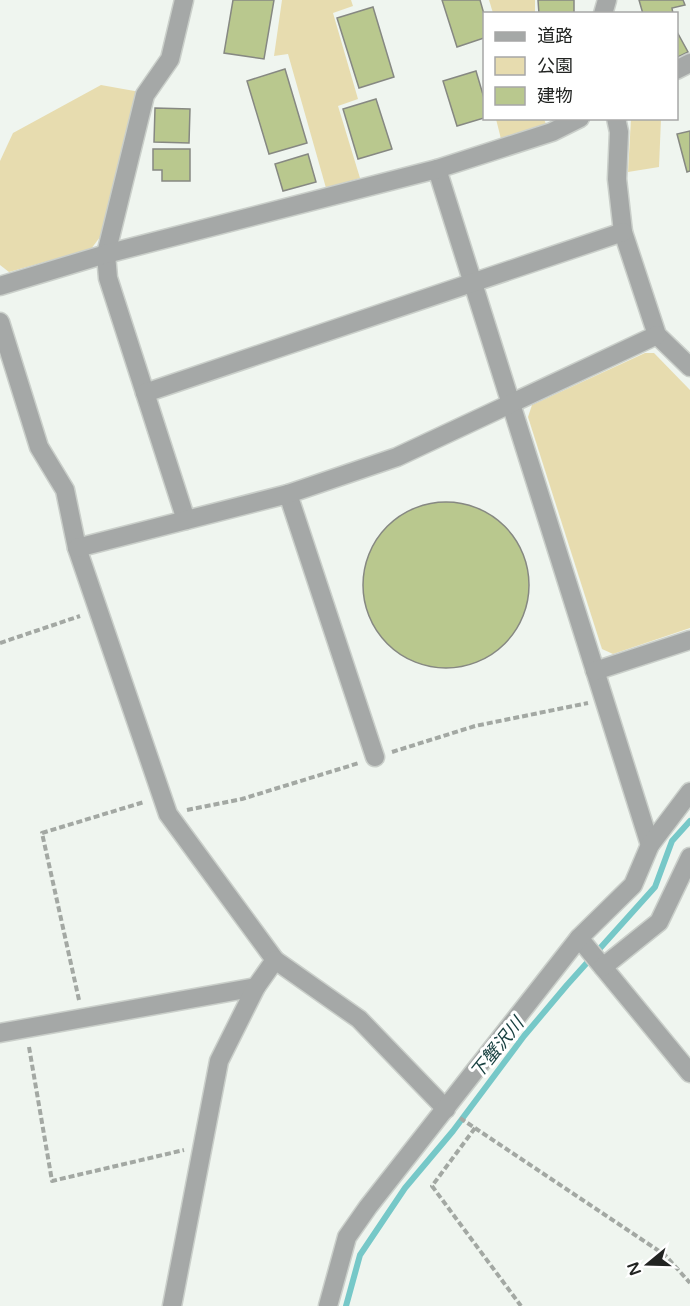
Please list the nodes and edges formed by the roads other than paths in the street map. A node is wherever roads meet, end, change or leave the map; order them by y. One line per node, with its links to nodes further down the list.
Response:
1 (184, 0): 6 (street)
2 (576, 120): 4 (street)
3 (616, 120): 5 (street)
4 (437, 169): 6 (street); 7 (street)
5 (623, 232): 7 (street); 10 (street)
6 (106, 254): 8 (street); 12 (street)
7 (472, 283): 12 (street); 13 (street)
8 (0, 286)
9 (0, 322): 16 (street)
10 (657, 335): 11 (street); 13 (street)
11 (690, 367)
12 (145, 393): 15 (street)
13 (510, 403): 14 (street); 18 (street)
14 (288, 494): 15 (street); 19 (street)
15 (186, 520): 16 (street)
16 (77, 548): 24 (street)
17 (690, 640): 18 (street)
18 (596, 671): 21 (street)
19 (375, 757)
20 (690, 792): 21 (street)
21 (650, 845): 23 (street)
22 (690, 857): 25 (street)
23 (579, 938): 25 (street); 29 (street)
24 (276, 960): 26 (street); 29 (street)
25 (603, 967): 28 (street)
26 (256, 987): 27 (street); 30 (street)
27 (0, 1033)
28 (690, 1073)
29 (446, 1109): 31 (street)
30 (172, 1306)
31 (328, 1306)

